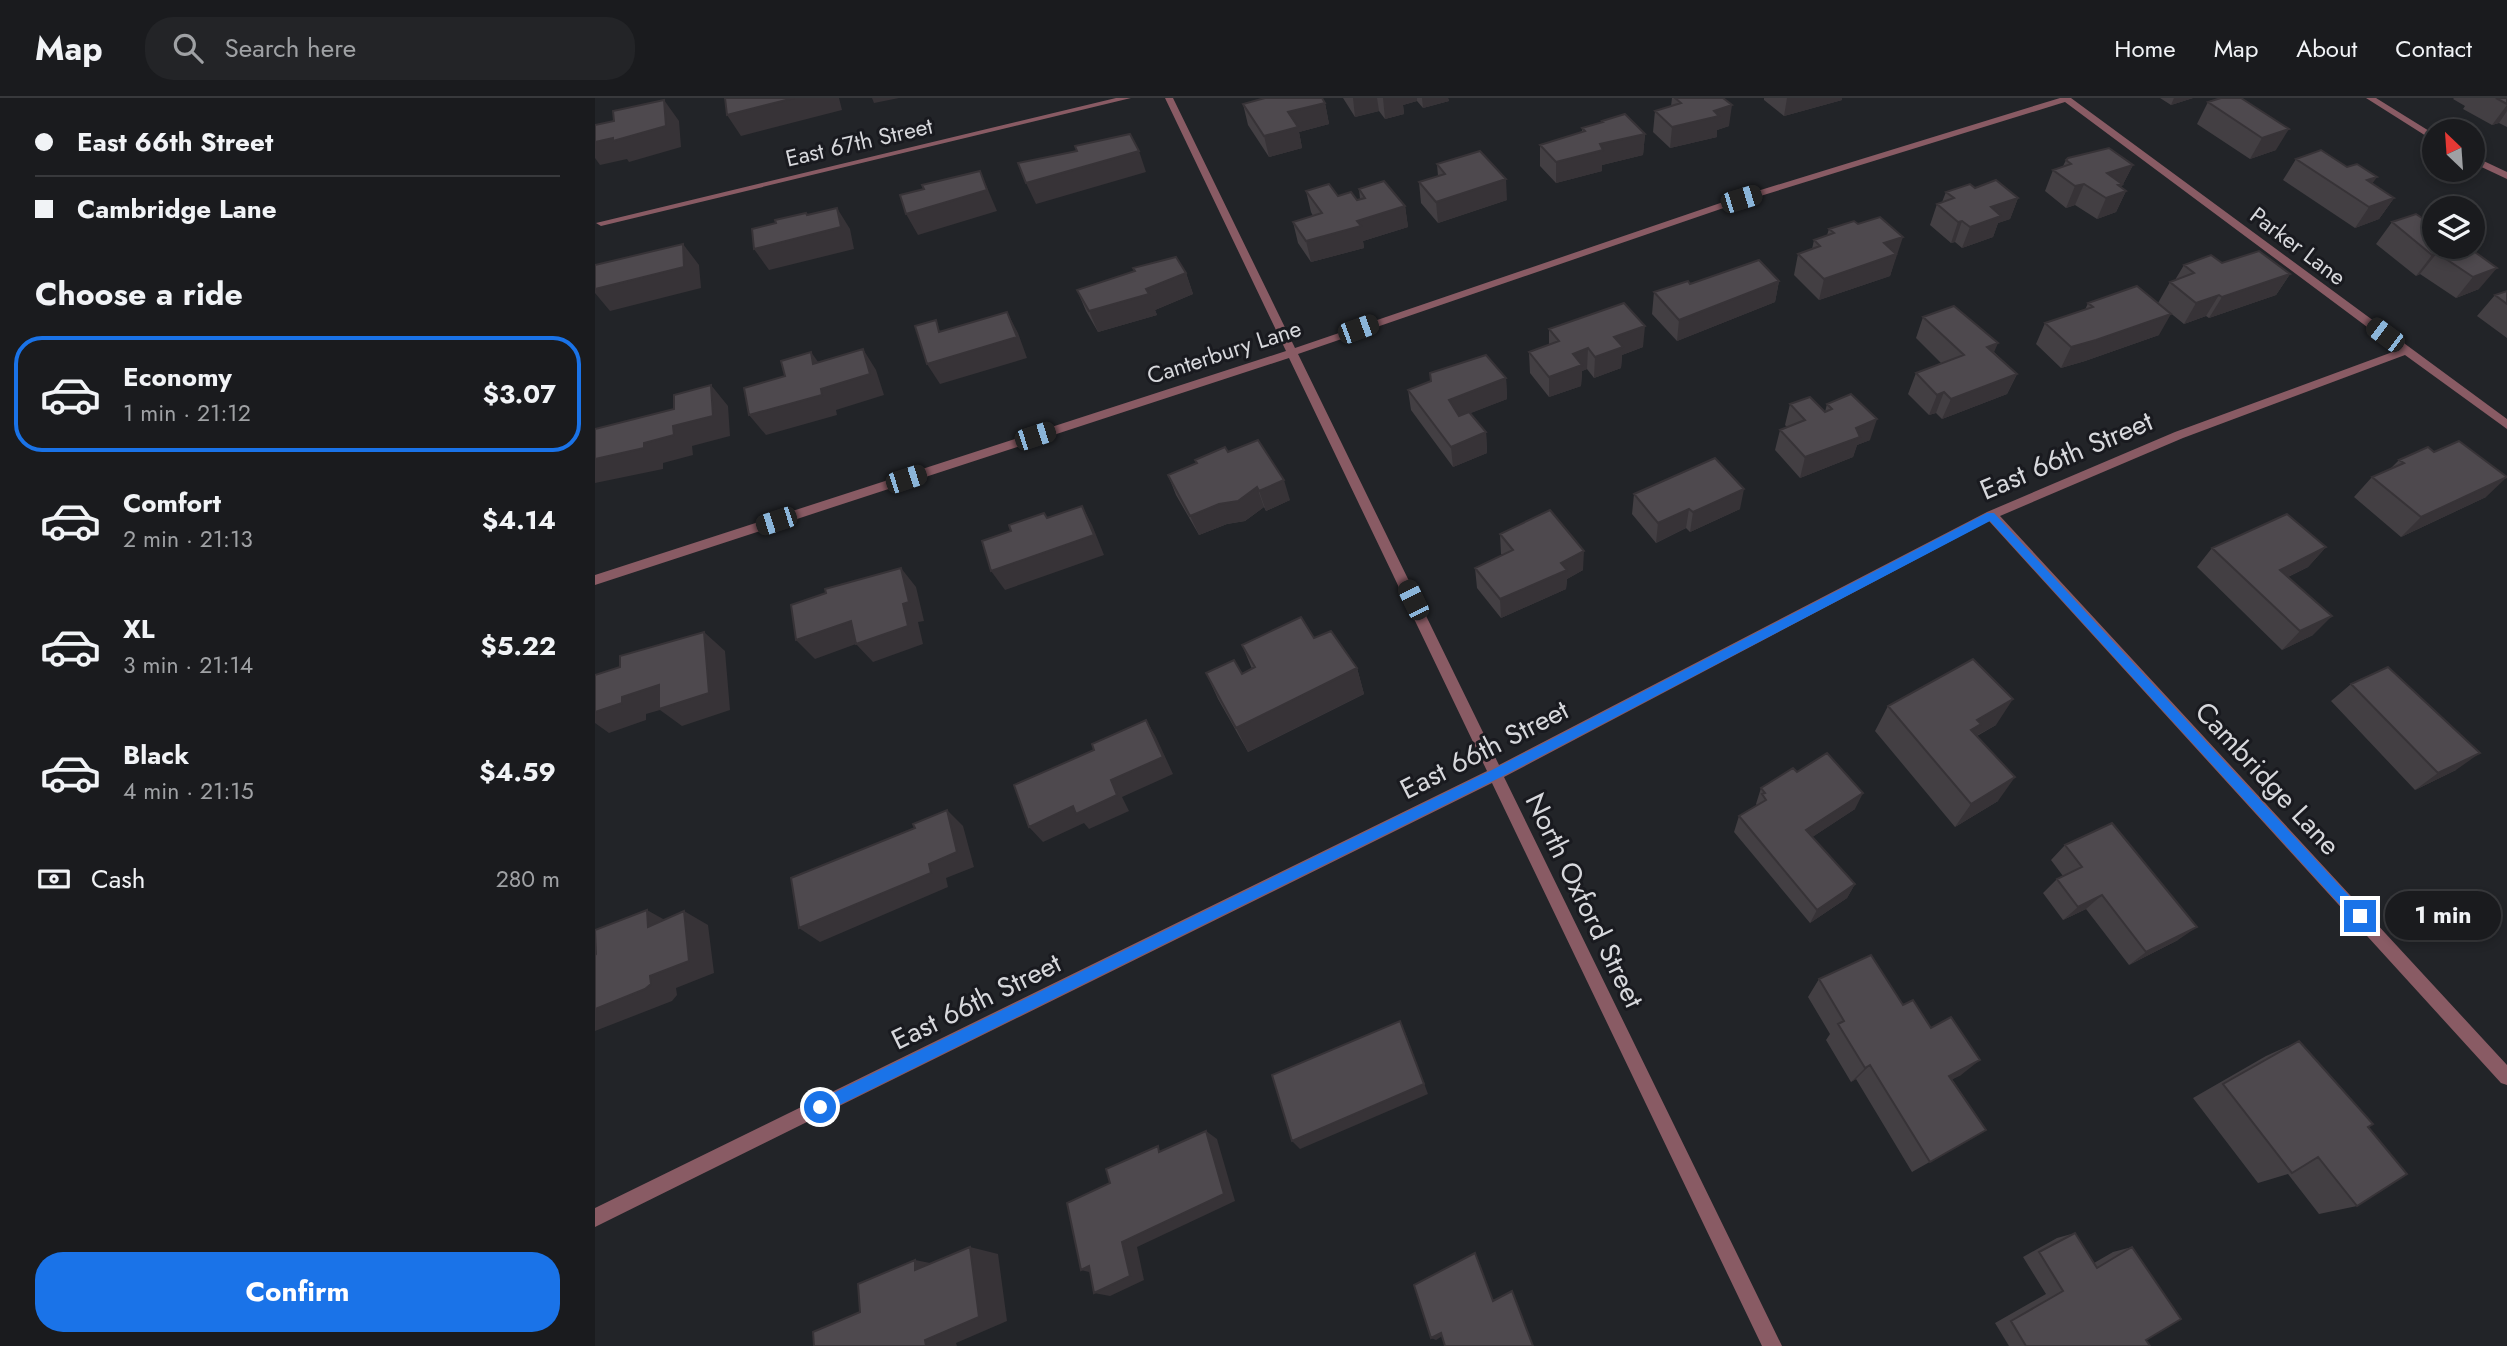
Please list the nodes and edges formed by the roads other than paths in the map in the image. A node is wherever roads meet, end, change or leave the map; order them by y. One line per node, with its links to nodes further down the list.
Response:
1 (1127, 98): 8 (street, East 67th Street)
2 (1170, 98): 10 (street, North Oxford Street)
3 (2066, 98): 9 (street, Parker Lane); 10 (street, Canterbury Lane)
4 (2370, 98): 5 (street)
5 (2422, 130)
6 (2485, 165): 7 (street)
7 (2507, 176)
8 (601, 223)
9 (2407, 351): 11 (street, Parker Lane); 12 (street, East 66th Street)
10 (1294, 352): 13 (street, Canterbury Lane); 14 (street, North Oxford Street)
11 (2507, 425)
12 (1991, 516): 14 (street, East 66th Street); 15 (street, Cambridge Lane)
13 (595, 580)
14 (1496, 774): 16 (street, East 66th Street); 17 (street, North Oxford Street)
15 (2507, 1077)
16 (595, 1218)
17 (1772, 1346)

